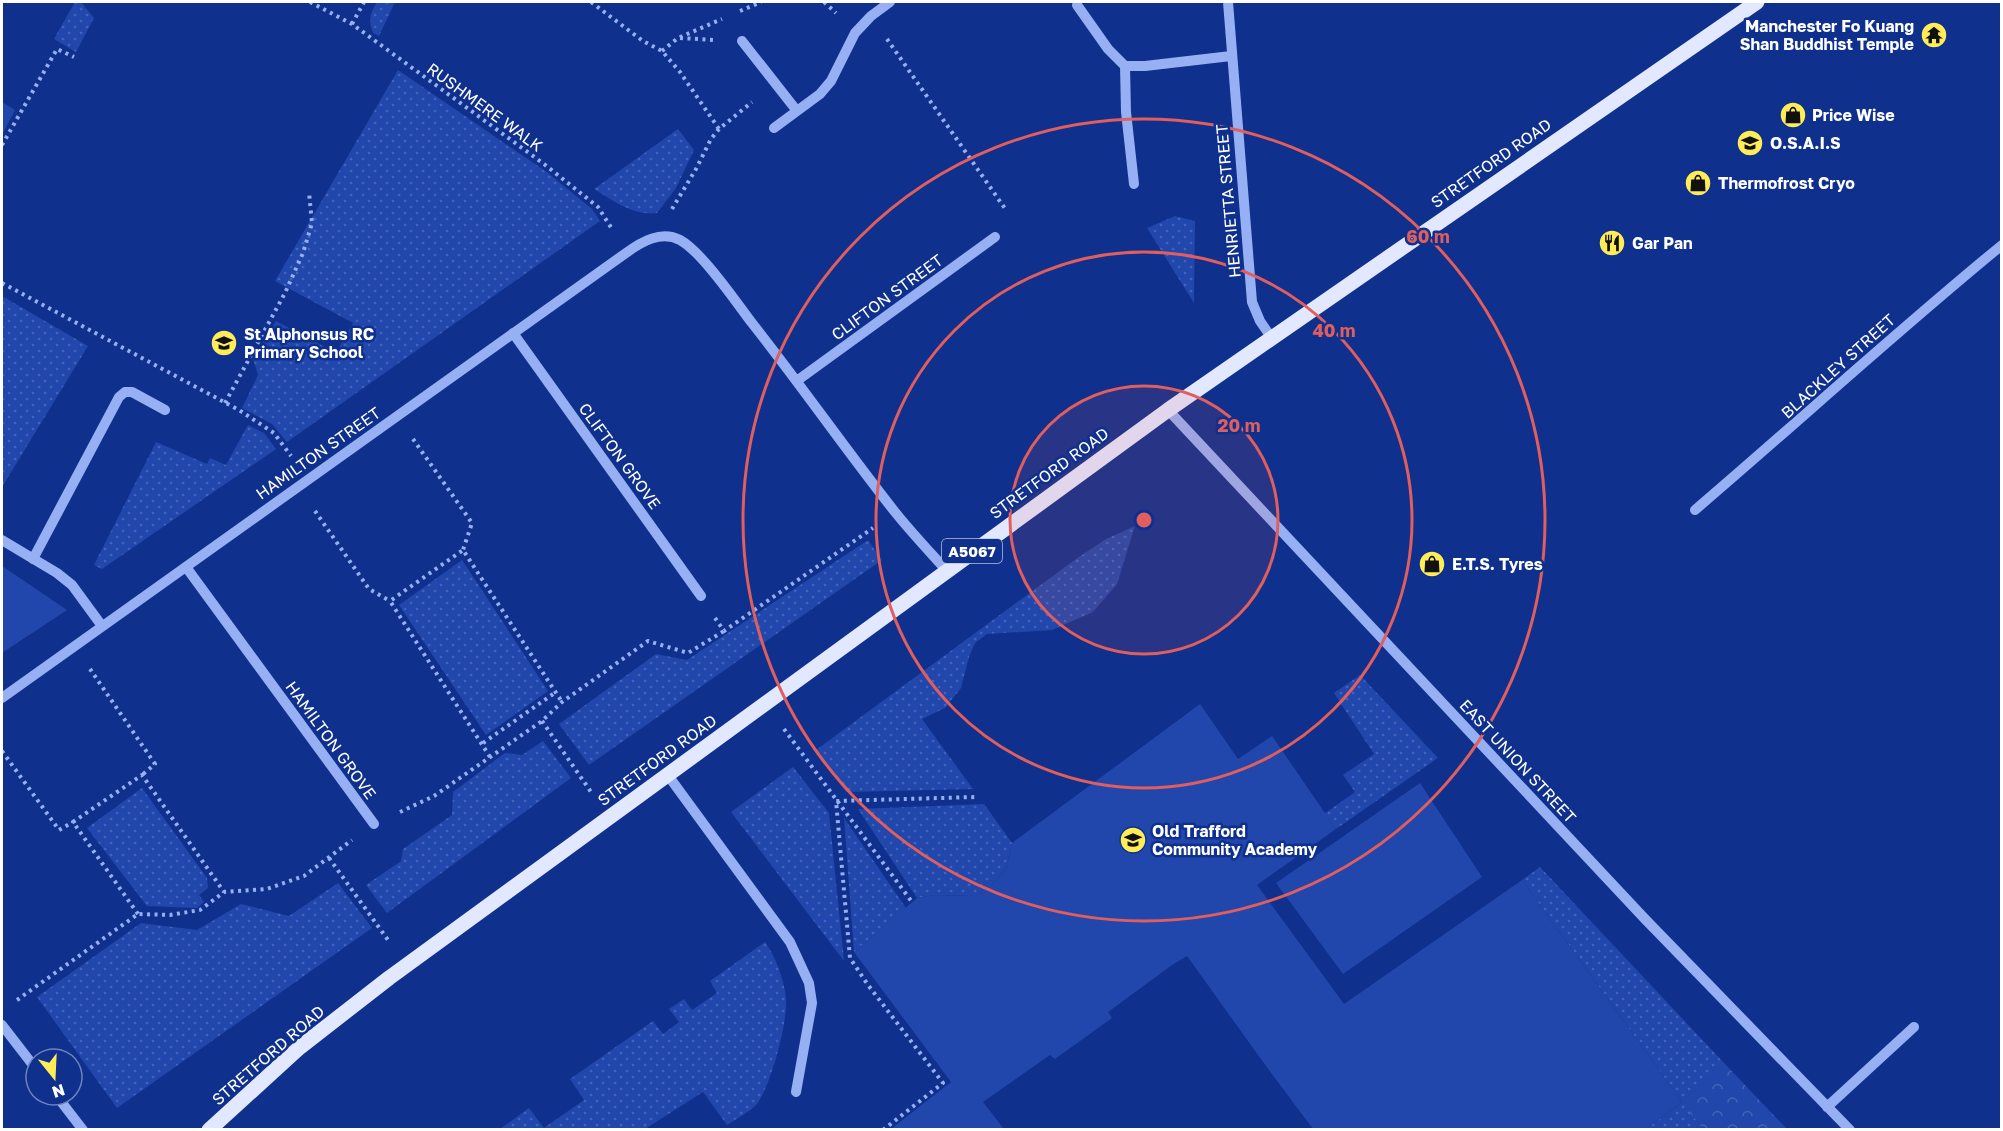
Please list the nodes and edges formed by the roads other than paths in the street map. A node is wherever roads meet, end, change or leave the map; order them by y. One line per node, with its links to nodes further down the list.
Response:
1 (890, 2): 8 (street)
2 (1228, 2): 6 (street, HENRIETTA STREET)
3 (1756, 2): 14 (main road, STRETFORD ROAD / A5067)
4 (1077, 5): 7 (street)
5 (742, 41): 8 (street)
6 (1231, 56): 7 (street); 14 (street, HENRIETTA STREET)
7 (1125, 66): 10 (street)
8 (797, 111): 9 (street)
9 (774, 128)
10 (1134, 184)
11 (995, 237): 15 (street, CLIFTON STREET)
12 (2001, 245): 18 (street, BLACKLEY STREET)
13 (513, 333): 15 (street, HAMILTON STREET); 21 (street, HAMILTON STREET); 23 (street, CLIFTON GROVE)
14 (1271, 337): 17 (main road, STRETFORD ROAD / A5067)
15 (798, 380): 22 (street)
16 (165, 410): 20 (street)
17 (1168, 410): 22 (main road, STRETFORD ROAD / A5067); 33 (street, EAST UNION STREET)
18 (1695, 510)
19 (2, 540): 20 (street)
20 (33, 559): 24 (street)
21 (186, 567): 24 (street, HAMILTON STREET); 27 (street, HAMILTON GROVE)
22 (946, 570): 26 (main road, STRETFORD ROAD / A5067)
23 (702, 596)
24 (102, 626): 25 (street, HAMILTON STREET)
25 (2, 698)
26 (667, 774): 31 (street); 35 (main road, STRETFORD ROAD / A5067)
27 (374, 824)
28 (2, 1025): 30 (street)
29 (1914, 1027): 33 (street)
30 (24, 1053)
31 (796, 1092)
32 (65, 1107): 34 (street)
33 (1827, 1107): 36 (street, EAST UNION STREET)
34 (83, 1130)
35 (209, 1130)
36 (1850, 1130)

